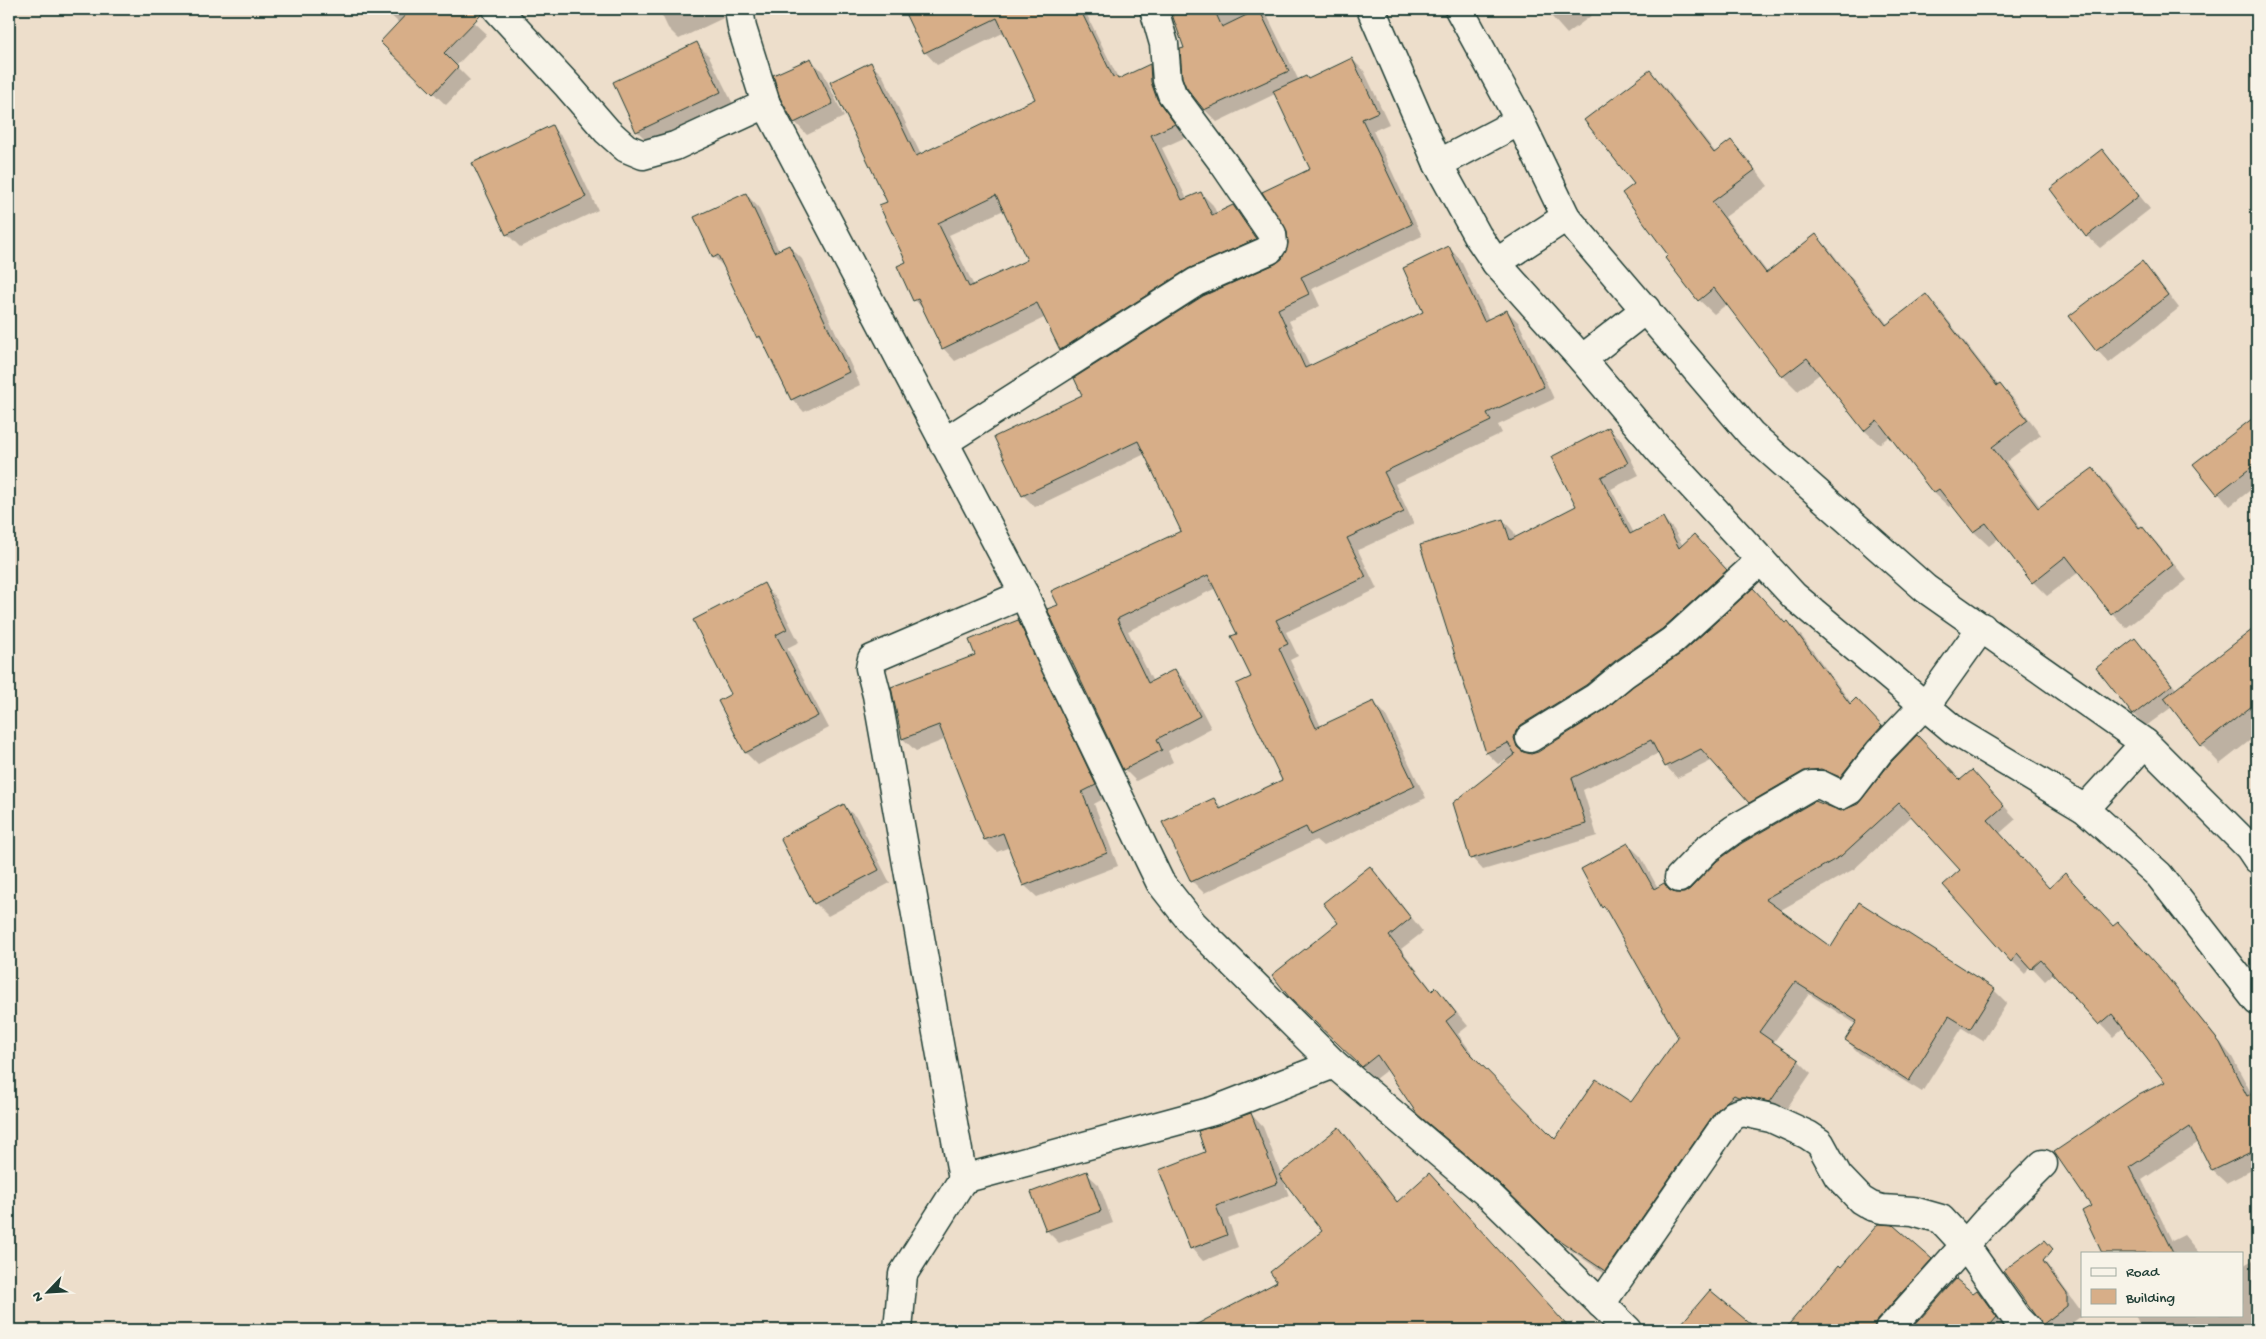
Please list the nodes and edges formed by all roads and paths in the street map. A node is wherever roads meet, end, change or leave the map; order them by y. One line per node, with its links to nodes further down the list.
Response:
1 (496, 9): 6 (street)
2 (739, 9): 6 (street)
3 (1154, 9): 13 (street)
4 (1370, 9): 8 (street)
5 (1459, 9): 7 (street)
6 (766, 104): 13 (street)
7 (1520, 121): 8 (street); 9 (street)
8 (1445, 161): 10 (street)
9 (1556, 223): 10 (street); 11 (street)
10 (1502, 259): 12 (street)
11 (1638, 315): 12 (street); 16 (street)
12 (1588, 355): 14 (street)
13 (943, 443): 15 (street)
14 (1761, 560): 17 (street); 18 (street)
15 (1024, 594): 24 (street); 26 (street)
16 (1982, 627): 17 (street); 19 (street)
17 (1928, 701): 20 (street); 22 (street)
18 (1530, 738)
19 (2145, 743): 20 (street); 21 (street)
20 (2090, 803): 23 (street)
21 (2257, 858)
22 (1679, 878)
23 (2257, 1001)
24 (1334, 1064): 26 (street); 28 (street)
25 (2043, 1164): 27 (street)
26 (963, 1179): 29 (street)
27 (1965, 1245): 28 (street); 31 (street); 32 (street)
28 (1601, 1304): 30 (street)
29 (898, 1330)
30 (1628, 1330)
31 (1889, 1330)
32 (2028, 1330)

